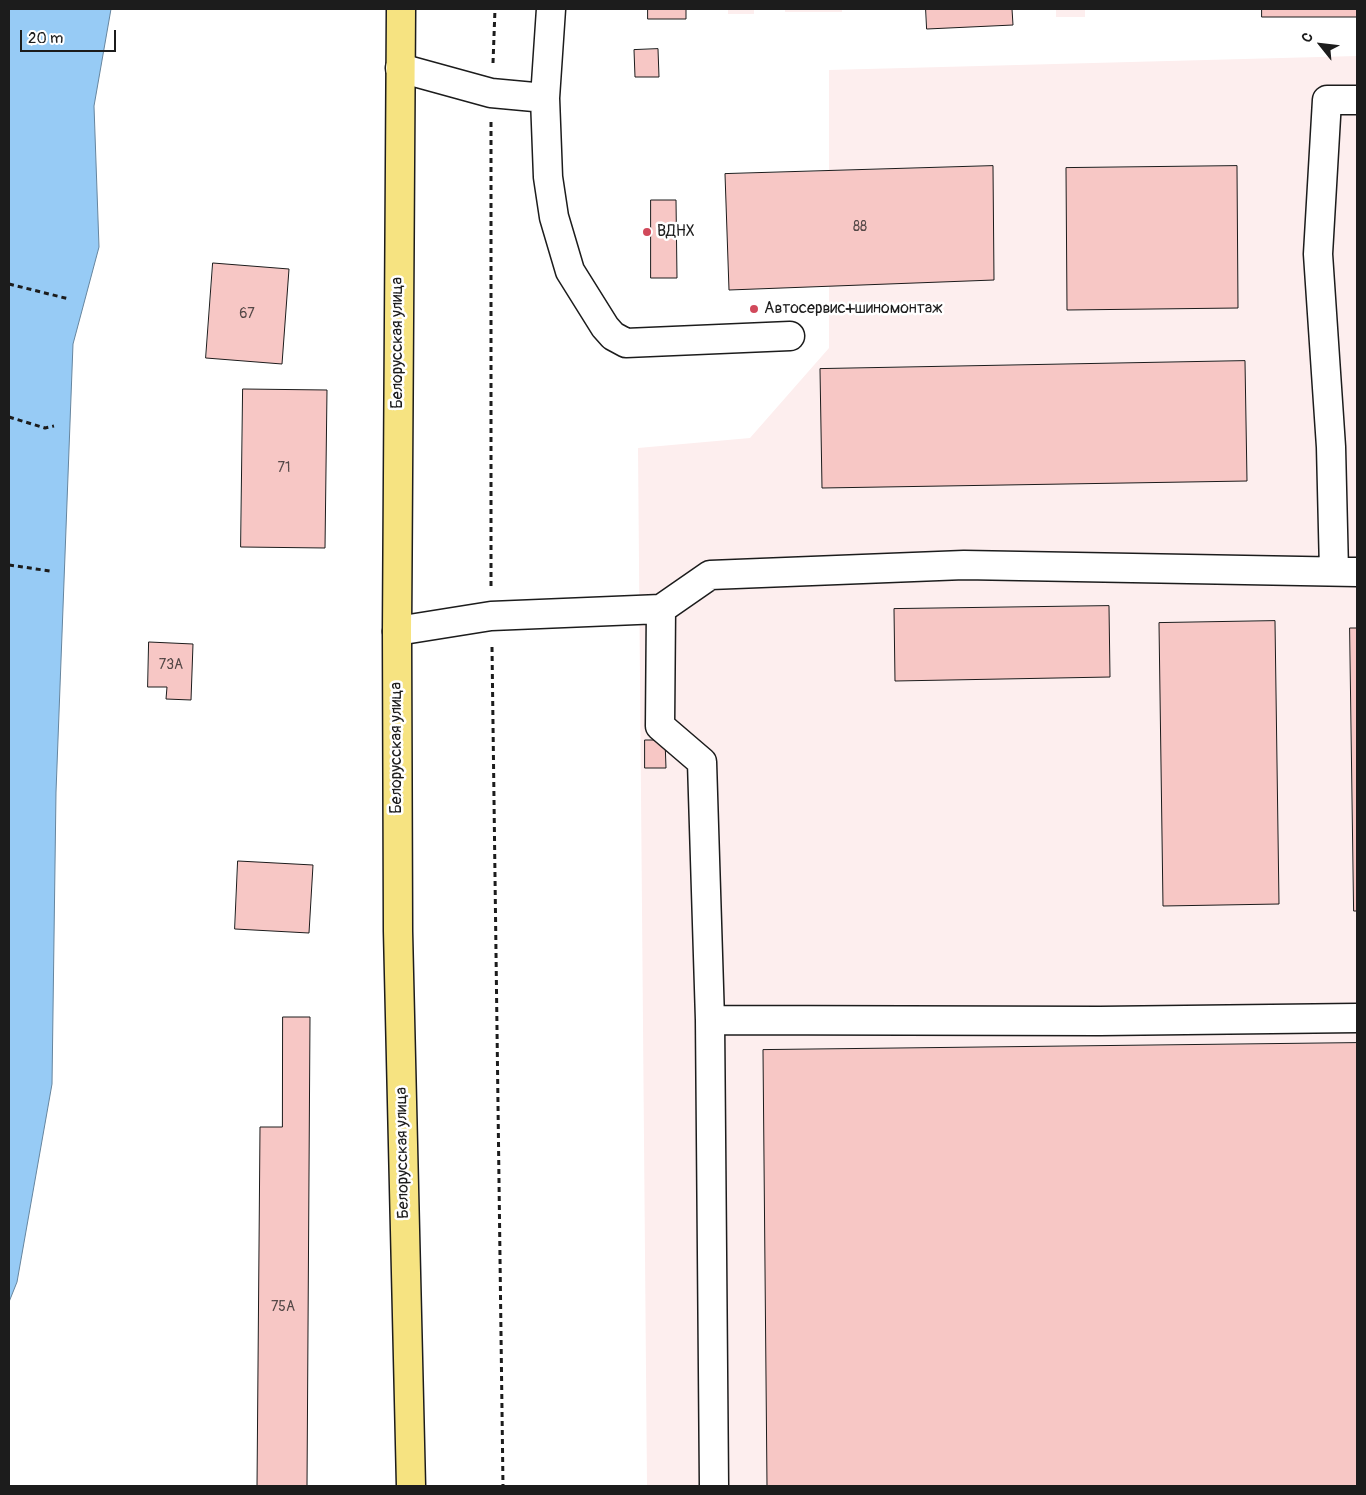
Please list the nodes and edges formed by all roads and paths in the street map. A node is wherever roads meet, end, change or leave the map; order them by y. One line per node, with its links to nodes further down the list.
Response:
1 (401, 9): 4 (main road, Белорусская улица)
2 (495, 9): 5 (path)
3 (551, 9): 6 (lane)
4 (400, 68): 5 (lane); 18 (main road, Белорусская улица)
5 (491, 93): 6 (lane); 17 (path)
6 (545, 98): 10 (lane)
7 (1357, 100): 15 (lane)
8 (9, 284): 9 (path)
9 (69, 299)
10 (790, 336)
11 (9, 417): 12 (path)
12 (54, 426)
13 (9, 565): 14 (path)
14 (50, 571)
15 (1345, 571): 16 (lane)
16 (662, 609): 17 (lane); 20 (lane)
17 (491, 616): 18 (lane); 22 (path)
18 (397, 631): 21 (main road, Белорусская улица)
19 (1357, 1018): 20 (lane)
20 (710, 1020): 23 (lane)
21 (410, 1486)
22 (503, 1486)
23 (714, 1486)

